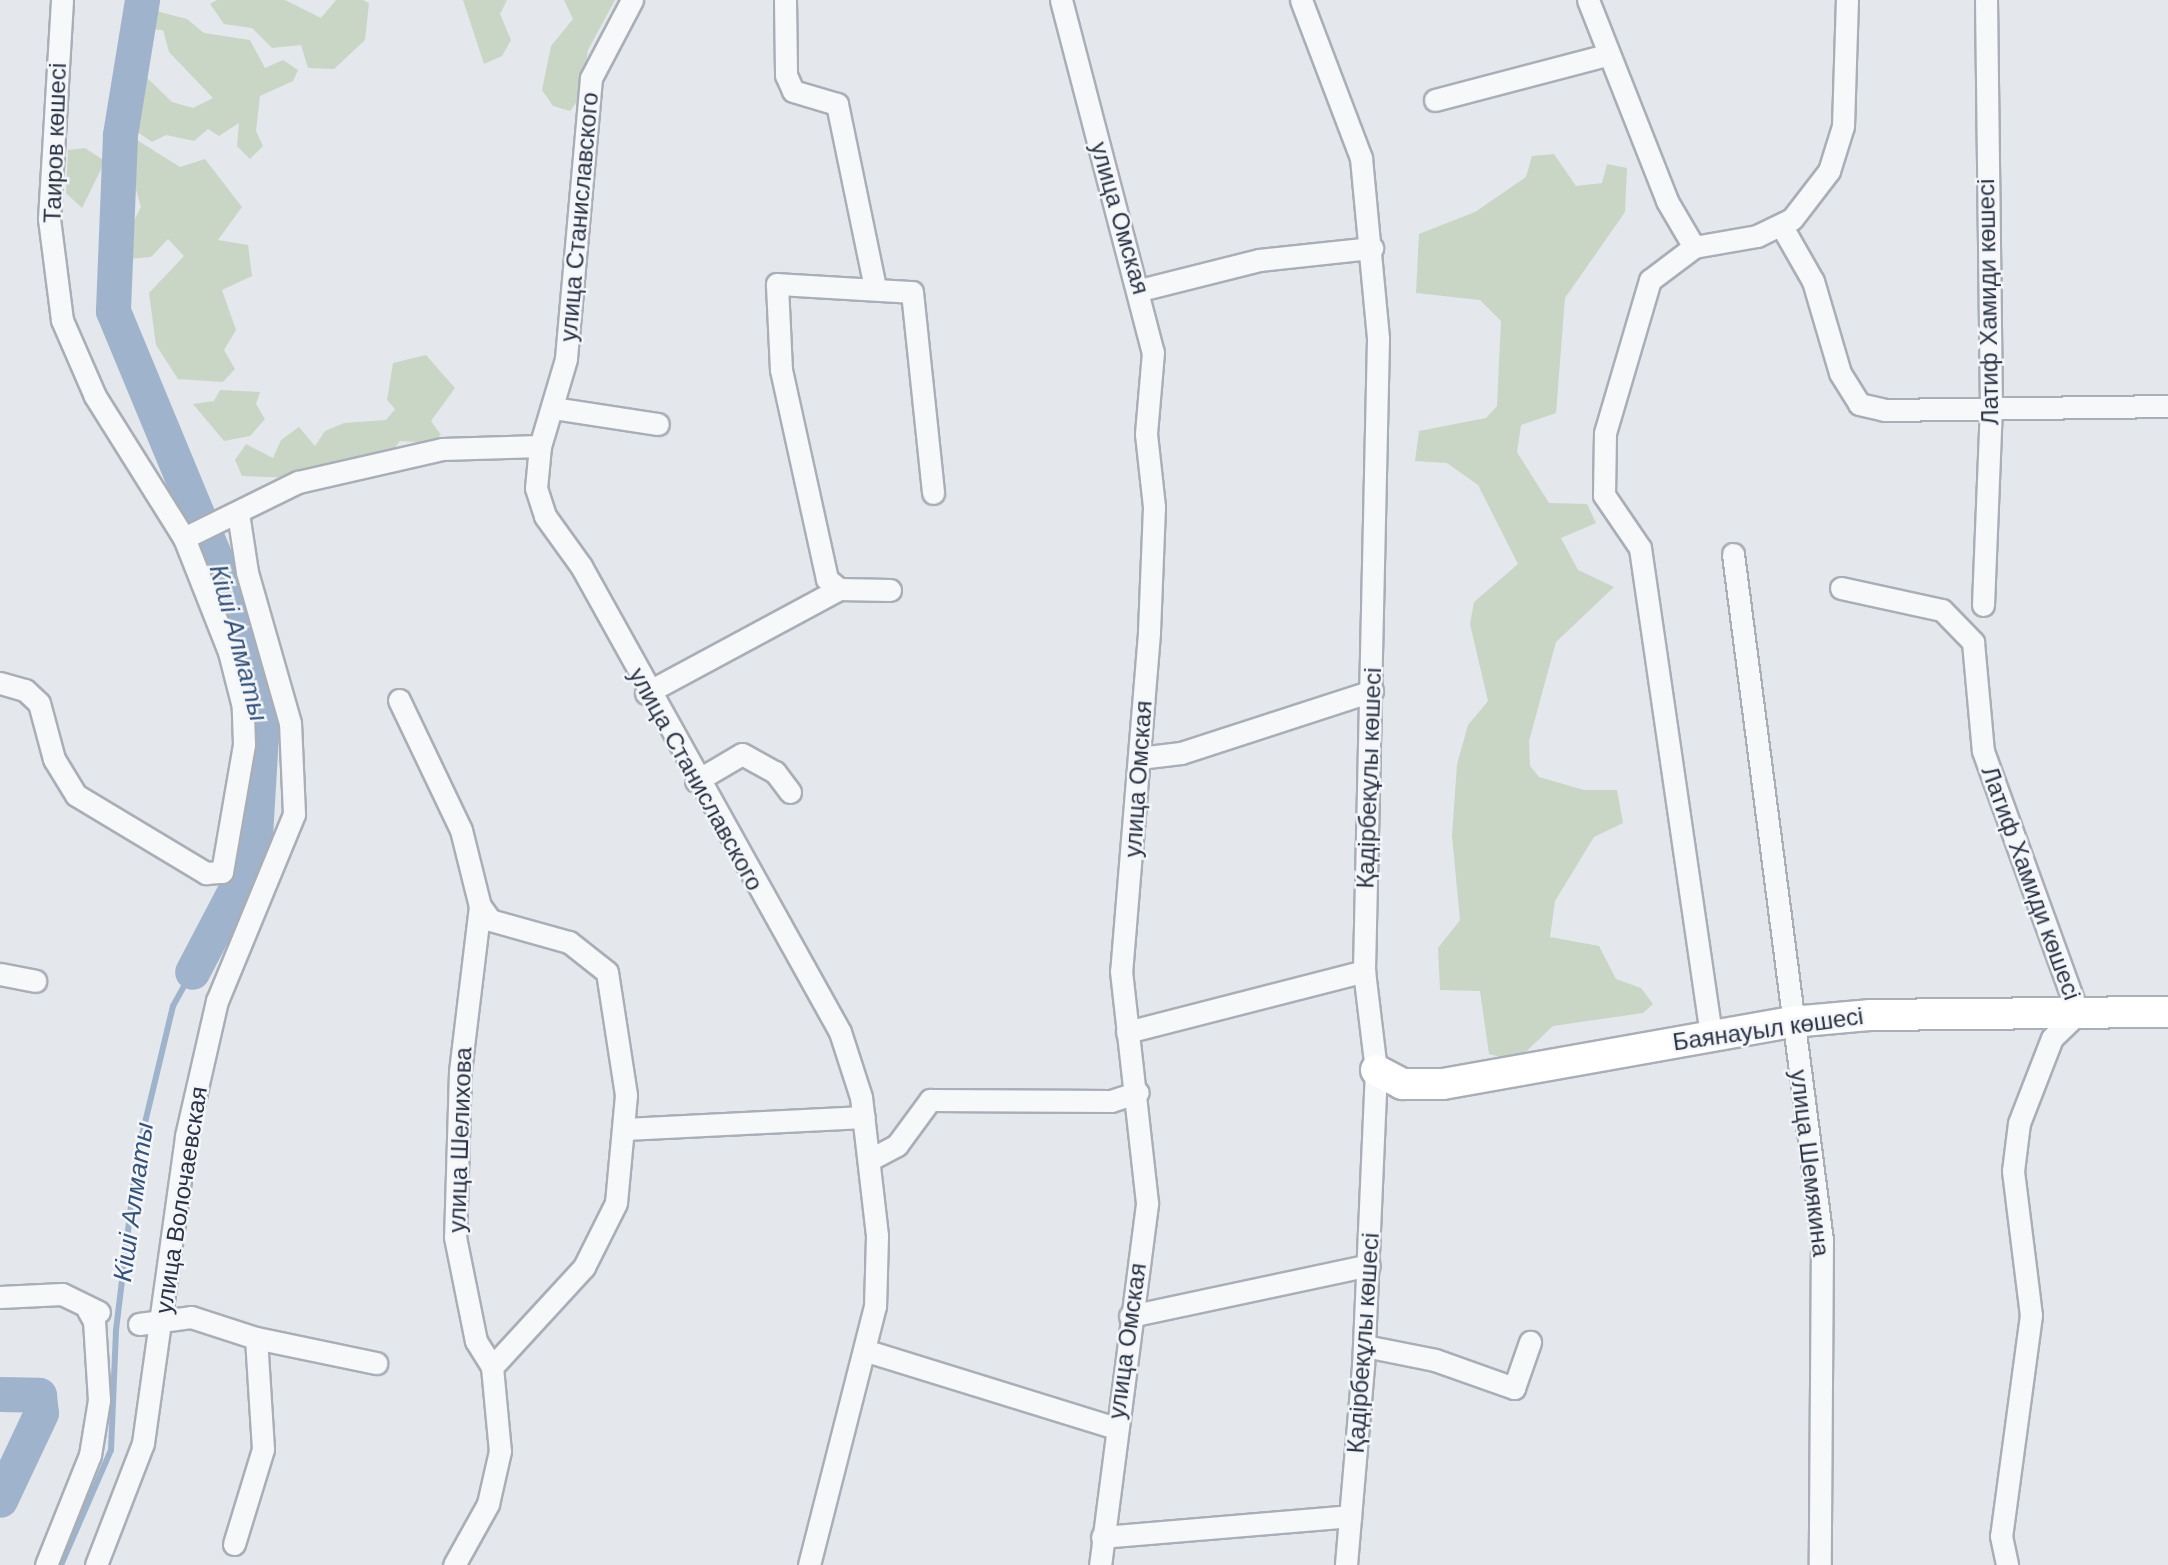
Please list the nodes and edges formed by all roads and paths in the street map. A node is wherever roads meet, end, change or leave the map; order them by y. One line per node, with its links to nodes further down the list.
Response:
1 (62, 0): 23 (street, Таиров көшесі)
2 (632, 0): 17 (street, улица Станиславского)
3 (785, 0): 14 (street)
4 (1061, 0): 15 (street, улица Омская)
5 (1301, 0): 13 (street, Қадірбекұлы көшесі)
6 (1588, 0): 9 (street)
7 (1847, 0): 11 (street)
8 (1986, 0): 18 (street, Латиф Хамиди көшесі)
9 (1606, 55): 10 (street); 12 (street)
10 (1436, 100)
11 (1781, 225): 12 (street); 18 (street)
12 (1694, 247): 44 (street)
13 (1372, 248): 15 (street); 30 (street, Қадірбекұлы көшесі)
14 (875, 287): 21 (street); 26 (street)
15 (1140, 290): 33 (street, улица Омская)
16 (2168, 406): 18 (street)
17 (553, 408): 19 (street); 20 (street, улица Станиславского)
18 (1991, 408): 28 (street, Латиф Хамиди көшесі)
19 (658, 424)
20 (540, 446): 22 (street); 31 (street, улица Станиславского)
21 (933, 493)
22 (238, 513): 23 (street); 53 (street, улица Волочаевская)
23 (197, 532): 29 (street)
24 (1733, 554): 42 (street, улица Шемякина)
25 (1841, 588): 41 (street, Латиф Хамиди көшесі)
26 (839, 589): 27 (street); 31 (street)
27 (890, 590)
28 (1983, 605)
29 (0, 683)
30 (1372, 691): 33 (street); 37 (street, Қадірбекұлы көшесі)
31 (646, 693): 34 (street, улица Станиславского)
32 (399, 700): 36 (street, улица Шелихова)
33 (1139, 758): 43 (street, улица Омская)
34 (696, 781): 35 (street); 47 (street, улица Станиславского)
35 (790, 792)
36 (480, 906): 48 (street); 60 (street, улица Шелихова)
37 (1364, 971): 43 (street); 45 (street, Қадірбекұлы көшесі)
38 (0, 974): 39 (street)
39 (35, 981)
40 (2168, 1012): 41 (street, Баянауыл көшесі)
41 (2078, 1013): 42 (street, Баянауыл көшесі); 72 (street, Латиф Хамиди көшесі)
42 (1793, 1022): 44 (street, Баянауыл көшесі); 71 (street, улица Шемякина)
43 (1127, 1032): 46 (street, улица Омская)
44 (1710, 1034): 45 (street, Баянауыл көшесі)
45 (1376, 1070): 50 (street, Қадірбекұлы көшесі)
46 (1138, 1092): 49 (street); 52 (street, улица Омская)
47 (864, 1117): 48 (street); 49 (street, улица Станиславского)
48 (625, 1129): 60 (street)
49 (869, 1160): 58 (street, улица Станиславского)
50 (1369, 1265): 52 (street); 57 (street, Қадірбекұлы көшесі)
51 (0, 1297): 65 (street)
52 (1130, 1316): 61 (street, улица Омская)
53 (162, 1318): 54 (street); 55 (street); 66 (street, улица Волочаевская)
54 (139, 1324)
55 (256, 1338): 59 (street); 64 (street)
56 (1530, 1342): 57 (street)
57 (1364, 1346): 62 (street, Қадірбекұлы көшесі)
58 (867, 1351): 61 (street); 68 (street, улица Станиславского)
59 (376, 1363)
60 (492, 1367): 67 (street, улица Шелихова)
61 (1115, 1428): 63 (street, улица Омская)
62 (1350, 1516): 63 (street); 70 (street, Қадірбекұлы көшесі)
63 (1102, 1537): 69 (street, улица Омская)
64 (234, 1544)
65 (46, 1565)
66 (96, 1565)
67 (454, 1565)
68 (809, 1565)
69 (1100, 1565)
70 (1346, 1565)
71 (1820, 1565)
72 (2007, 1565)

